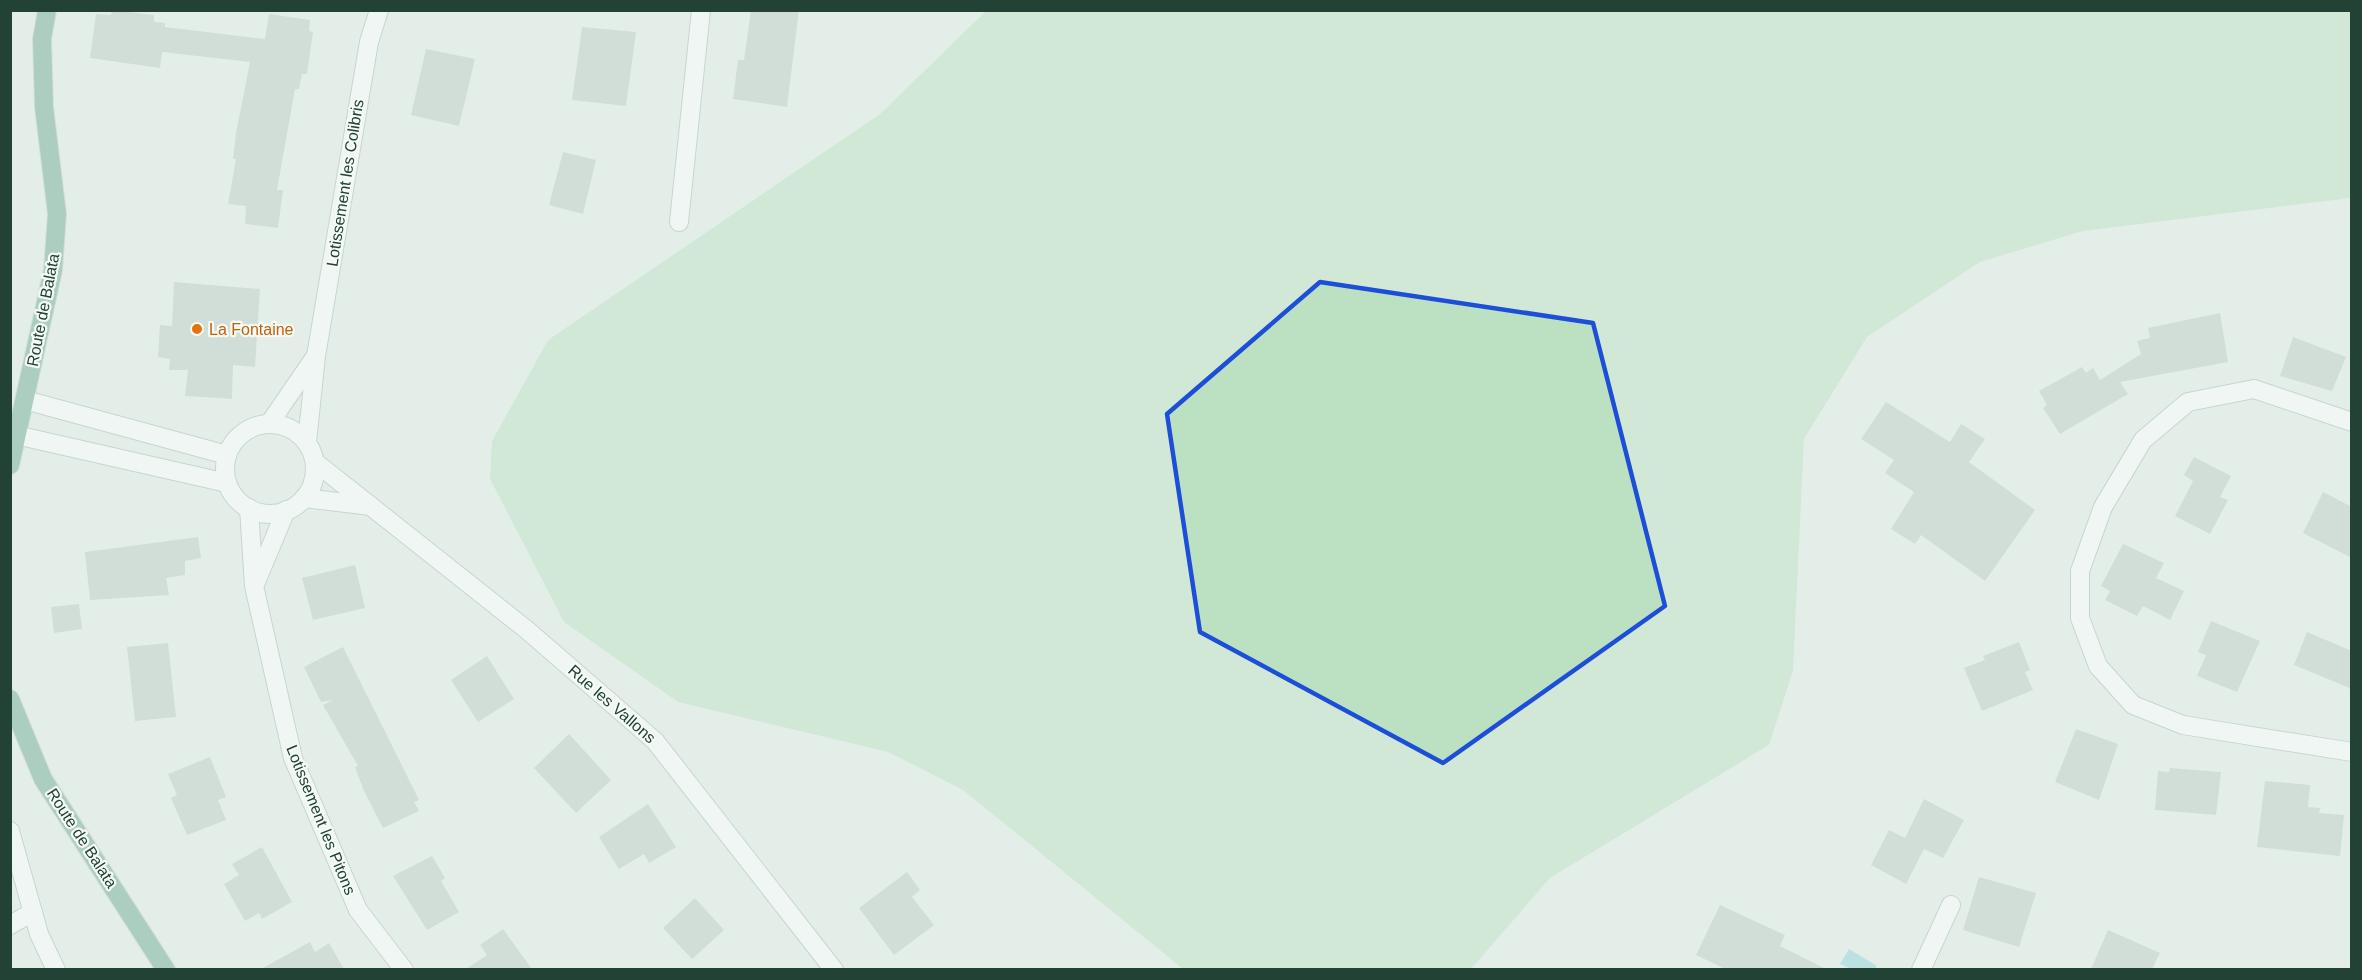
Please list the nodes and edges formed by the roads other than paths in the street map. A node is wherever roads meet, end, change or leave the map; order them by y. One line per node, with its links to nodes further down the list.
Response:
1 (47, 10): 6 (main road, Route de Balata)
2 (379, 10): 5 (street, Lotissement les Colibris)
3 (701, 10): 4 (street)
4 (679, 222)
5 (316, 356): 8 (street, Lotissement les Colibris); 10 (street, Lotissement les Colibris)
6 (25, 400): 9 (main road, Route de Balata); 11 (street)
7 (2352, 422): 21 (street)
8 (269, 424): 10 (street); 11 (street)
9 (16, 435): 12 (main road, Route de Balata); 14 (street)
10 (307, 442): 13 (street)
11 (227, 455): 14 (street)
12 (11, 459)
13 (315, 462): 15 (street); 16 (street, Rue les Vallons)
14 (227, 483): 17 (street)
15 (304, 498): 16 (street); 18 (street)
16 (372, 506): 29 (street, Rue les Vallons)
17 (249, 508): 18 (street); 19 (street, Lotissement les Pitons)
18 (286, 510): 19 (street)
19 (254, 586): 28 (street, Lotissement les Pitons)
20 (10, 699): 27 (main road, Route de Balata)
21 (2352, 752)
22 (10, 831): 24 (street)
23 (1951, 905): 30 (street)
24 (33, 912): 25 (street); 26 (street)
25 (10, 925)
26 (56, 969)
27 (166, 969)
28 (404, 969)
29 (834, 969)
30 (1922, 969)

